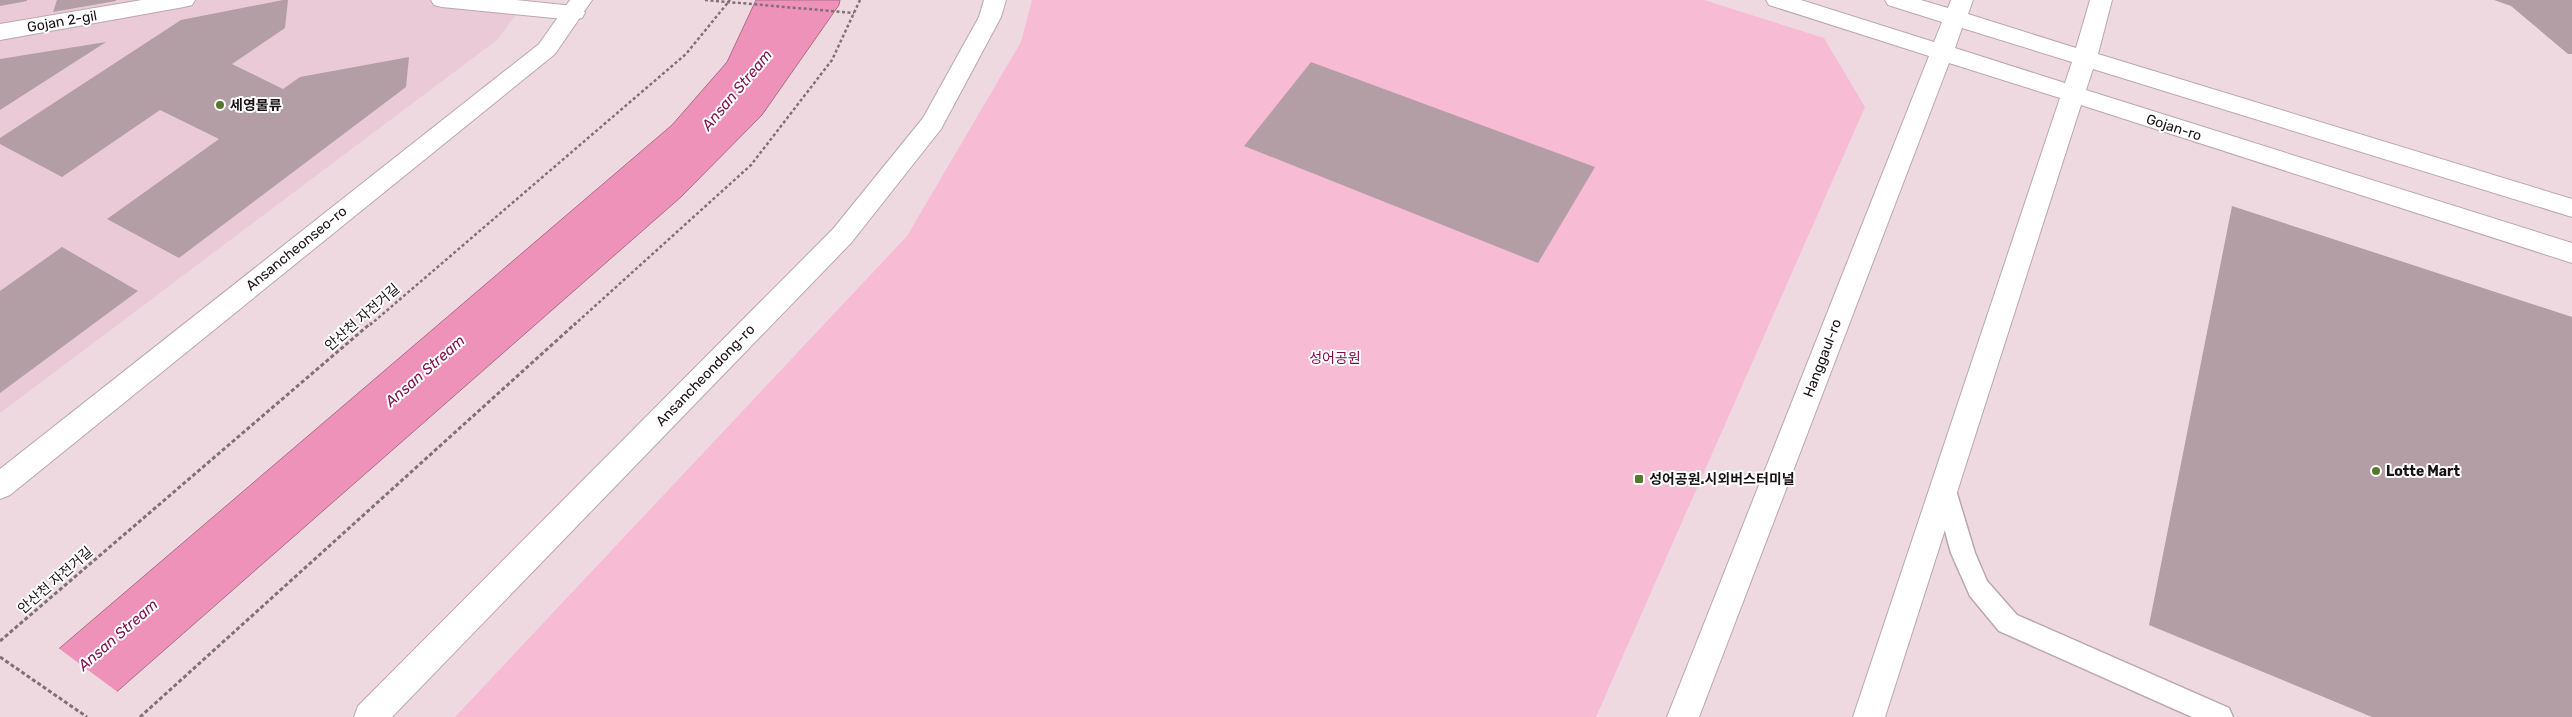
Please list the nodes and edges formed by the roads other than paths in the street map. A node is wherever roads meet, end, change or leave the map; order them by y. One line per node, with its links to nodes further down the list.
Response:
1 (184, 0): 9 (street, Gojan 2-gil)
2 (442, 0): 7 (street)
3 (995, 0): 17 (street, Ansancheondong-ro)
4 (1777, 0): 10 (street, Gojan-ro)
5 (1896, 0): 8 (street)
6 (2100, 0): 11 (street)
7 (578, 6): 15 (street, Ansancheonseo-ro)
8 (1959, 9): 10 (street, Hanggaul-ro); 11 (street)
9 (0, 32)
10 (1940, 53): 12 (street, Gojan-ro); 18 (street, Hanggaul-ro)
11 (2086, 58): 12 (street); 13 (street)
12 (2073, 95): 14 (street, Gojan-ro); 16 (street)
13 (2572, 208)
14 (2572, 253)
15 (0, 486)
16 (1944, 487): 19 (street); 20 (lane)
17 (370, 717)
18 (1683, 717)
19 (1869, 717)
20 (2220, 717)

